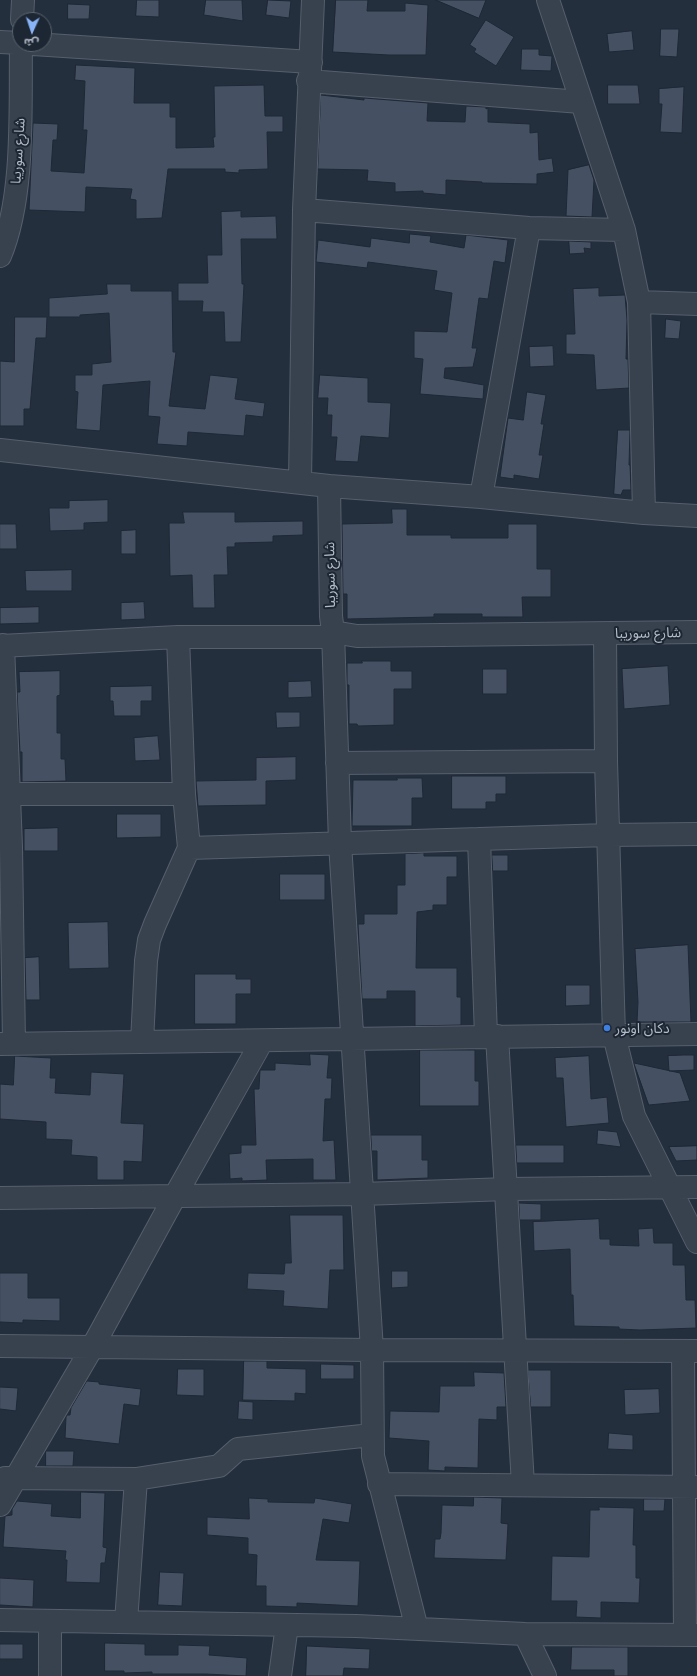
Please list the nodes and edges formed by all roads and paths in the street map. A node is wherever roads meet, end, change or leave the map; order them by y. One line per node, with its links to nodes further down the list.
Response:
1 (23, 0): 4 (street)
2 (313, 0): 9 (street)
3 (548, 0): 10 (street)
4 (22, 12)
5 (0, 42): 6 (street)
6 (12, 43)
7 (52, 46): 9 (street)
8 (21, 52): 14 (street, شارع سوريبا)
9 (309, 71): 10 (street); 11 (street)
10 (581, 102): 13 (street)
11 (304, 210): 12 (street); 18 (street)
12 (529, 228): 13 (street); 20 (street)
13 (624, 230): 15 (street)
14 (0, 256)
15 (639, 302): 16 (street); 21 (street)
16 (697, 304)
17 (0, 450): 18 (street)
18 (300, 482): 19 (street)
19 (329, 486): 20 (street); 24 (street, شارع سوريبا)
20 (481, 497): 21 (street)
21 (644, 513): 22 (street)
22 (697, 516)
23 (697, 632): 25 (street, شارع سوريبا)
24 (334, 634): 25 (street, شارع سوريبا); 26 (street); 29 (street)
25 (605, 634): 28 (street)
26 (178, 637): 27 (street); 31 (street)
27 (2, 646): 30 (street)
28 (606, 761): 29 (street); 33 (street)
29 (337, 763): 35 (street)
30 (8, 794): 31 (street); 36 (street)
31 (184, 794): 37 (street)
32 (697, 834): 33 (street)
33 (608, 835): 34 (street); 39 (street)
34 (479, 839): 35 (street); 40 (street)
35 (340, 843): 37 (street); 41 (street)
36 (5, 847): 44 (street)
37 (189, 848): 43 (street)
38 (697, 1034): 39 (street)
39 (614, 1035): 40 (street); 45 (street)
40 (492, 1036): 41 (street); 47 (street)
41 (353, 1040): 42 (street); 48 (street)
42 (262, 1041): 43 (street); 49 (street)
43 (142, 1042): 44 (street)
44 (7, 1044)
45 (668, 1186): 46 (street); 47 (street); 51 (street)
46 (697, 1187)
47 (508, 1189): 48 (street); 55 (street)
48 (362, 1194): 49 (street); 54 (street)
49 (175, 1196): 50 (street); 53 (street)
50 (0, 1198)
51 (697, 1242)
52 (0, 1346): 53 (street)
53 (93, 1346): 54 (street); 58 (street)
54 (372, 1350): 55 (street); 57 (street)
55 (514, 1351): 56 (street); 61 (street)
56 (690, 1351): 62 (street)
57 (372, 1435): 59 (street); 60 (street)
58 (8, 1478): 59 (street); 63 (street)
59 (136, 1479): 66 (street)
60 (379, 1484): 61 (street); 68 (street)
61 (523, 1485): 62 (street)
62 (691, 1486): 70 (street)
63 (0, 1505)
64 (0, 1620): 65 (street)
65 (50, 1622): 66 (street); 71 (street)
66 (126, 1622): 67 (street)
67 (287, 1625): 68 (street); 72 (street)
68 (417, 1629): 69 (street)
69 (525, 1634): 70 (street); 73 (street)
70 (691, 1635)
71 (50, 1676)
72 (280, 1676)
73 (545, 1676)

